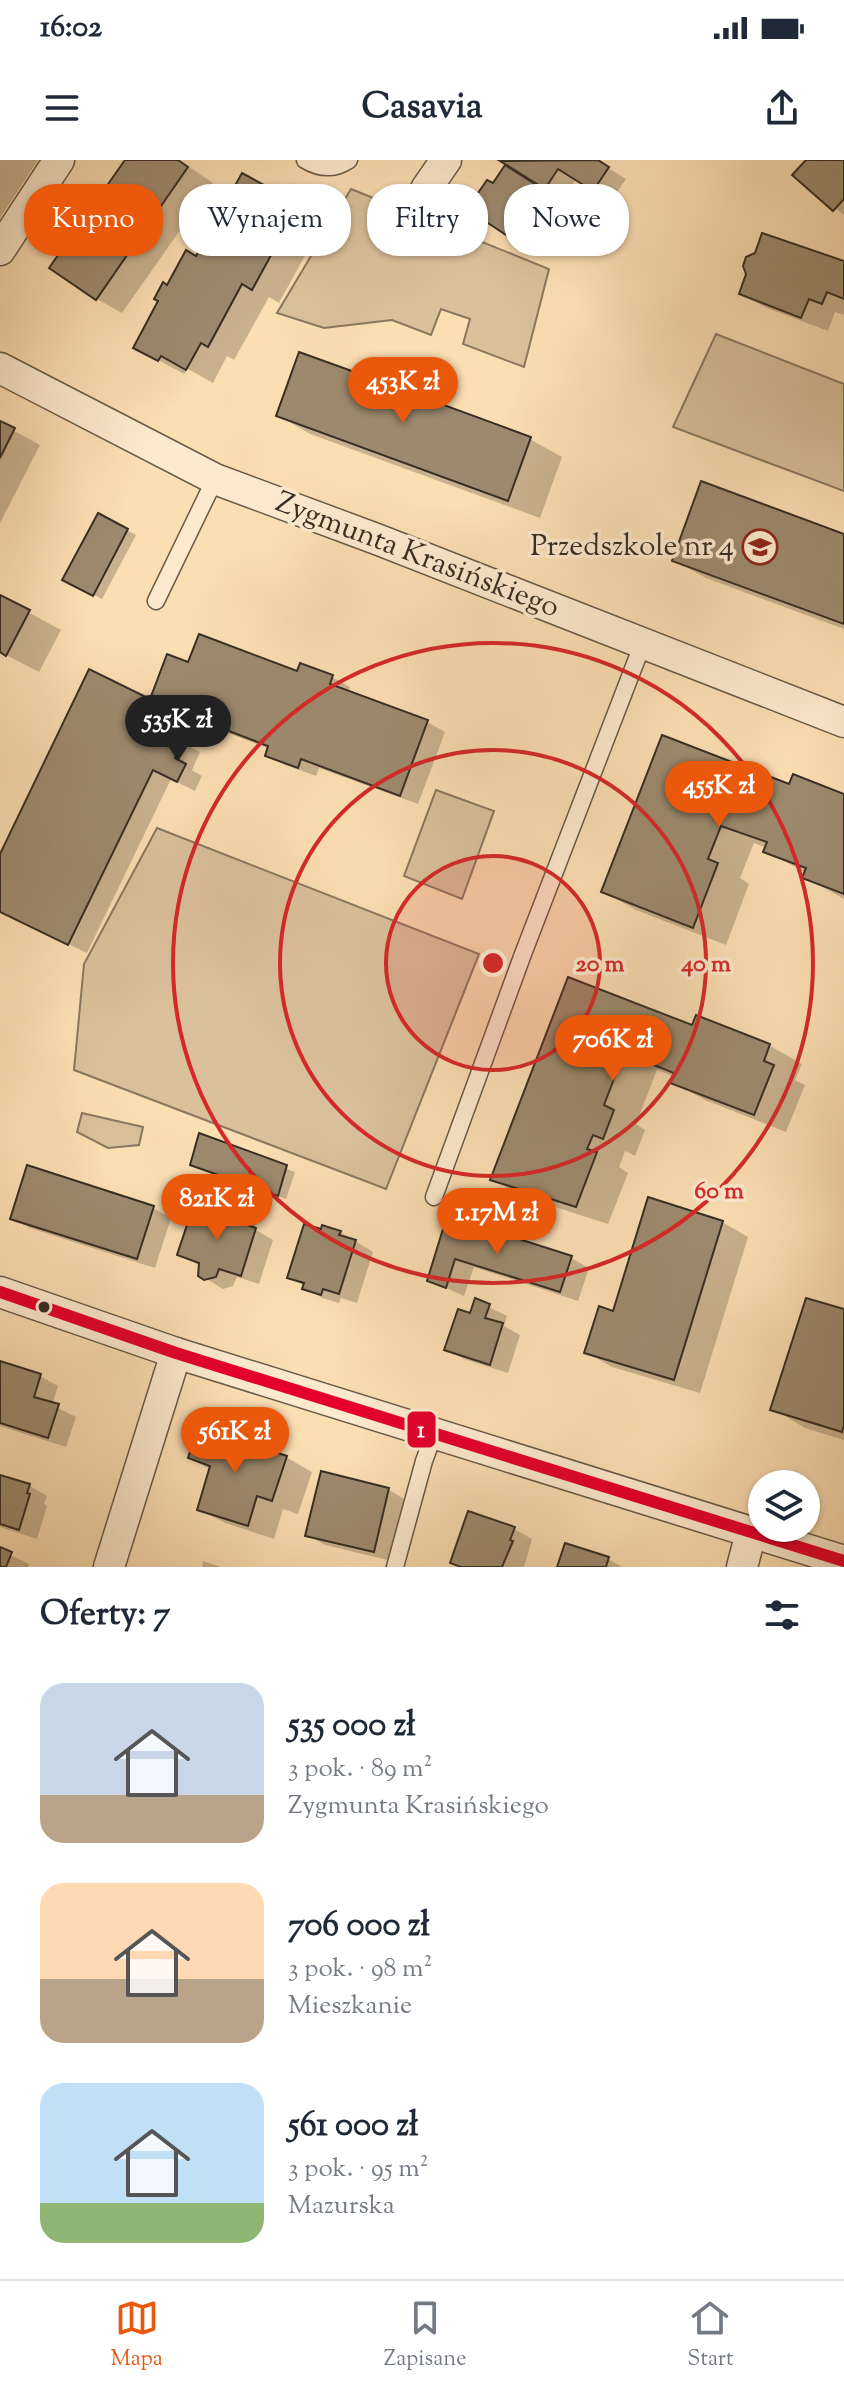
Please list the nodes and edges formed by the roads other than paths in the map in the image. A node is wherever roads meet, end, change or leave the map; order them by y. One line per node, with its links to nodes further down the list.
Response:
1 (59, 160): 6 (street)
2 (305, 160): 3 (lane)
3 (349, 160)
4 (446, 160): 5 (street)
5 (429, 184)
6 (0, 250)
7 (0, 368): 8 (street, Zygmunta Krasińskiego)
8 (215, 479): 9 (lane); 10 (street, Zygmunta Krasińskiego)
9 (156, 601)
10 (643, 643): 11 (street, Zygmunta Krasińskiego); 12 (lane)
11 (844, 722)
12 (434, 1197)
13 (0, 1292): 14 (street)
14 (176, 1353): 15 (street); 20 (street)
15 (434, 1434): 16 (street); 21 (lane)
16 (748, 1532)
17 (749, 1542): 22 (street)
18 (781, 1542): 19 (street)
19 (844, 1561)
20 (109, 1567)
21 (395, 1567)
22 (742, 1567)

